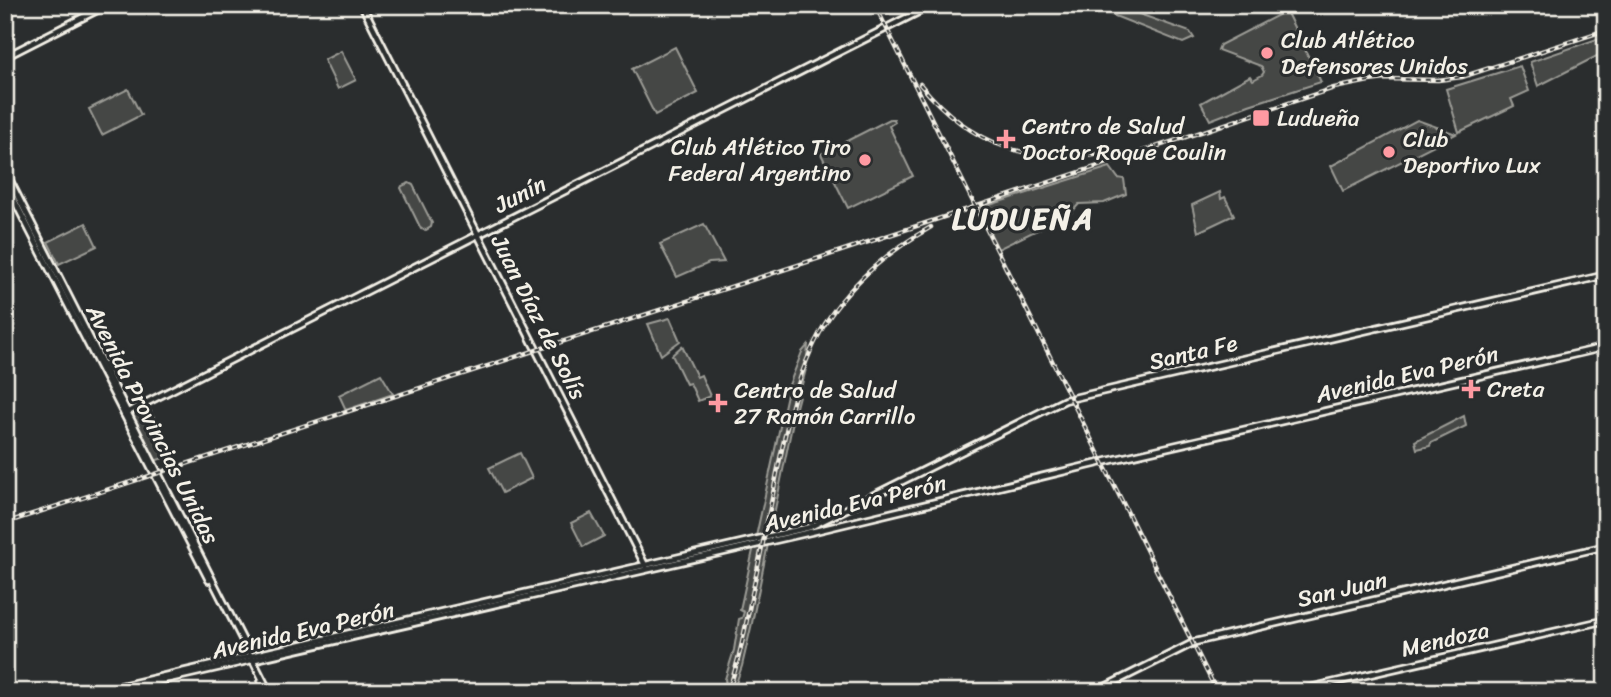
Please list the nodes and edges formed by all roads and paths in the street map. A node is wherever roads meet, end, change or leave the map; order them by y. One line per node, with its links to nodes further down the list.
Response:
1 (107, 5): 4 (main road)
2 (362, 5): 7 (main road, Juan Díaz de Solís)
3 (932, 5): 7 (main road, Junín)
4 (5, 57)
5 (5, 171): 9 (main road, Avenida Provincias Unidas)
6 (5, 183): 9 (main road, Avenida Provincias Unidas)
7 (478, 235): 11 (main road, Junín); 14 (main road, Juan Díaz de Solís)
8 (1606, 275): 12 (main road, Santa Fe)
9 (90, 343): 11 (main road, Avenida Provincias Unidas)
10 (1606, 347): 14 (main road, Avenida Eva Perón)
11 (125, 413): 16 (main road, Avenida Provincias Unidas)
12 (810, 527): 14 (main road, Avenida Eva Perón)
13 (1606, 546): 20 (main road, San Juan)
14 (646, 567): 16 (main road, Avenida Eva Perón)
15 (1606, 620): 21 (main road, Mendoza)
16 (250, 658): 17 (main road, Avenida Eva Perón); 18 (main road, Avenida Eva Perón); 19 (main road, Avenida Provincias Unidas)
17 (95, 692)
18 (112, 692)
19 (268, 692)
20 (1095, 692)
21 (1292, 692)

